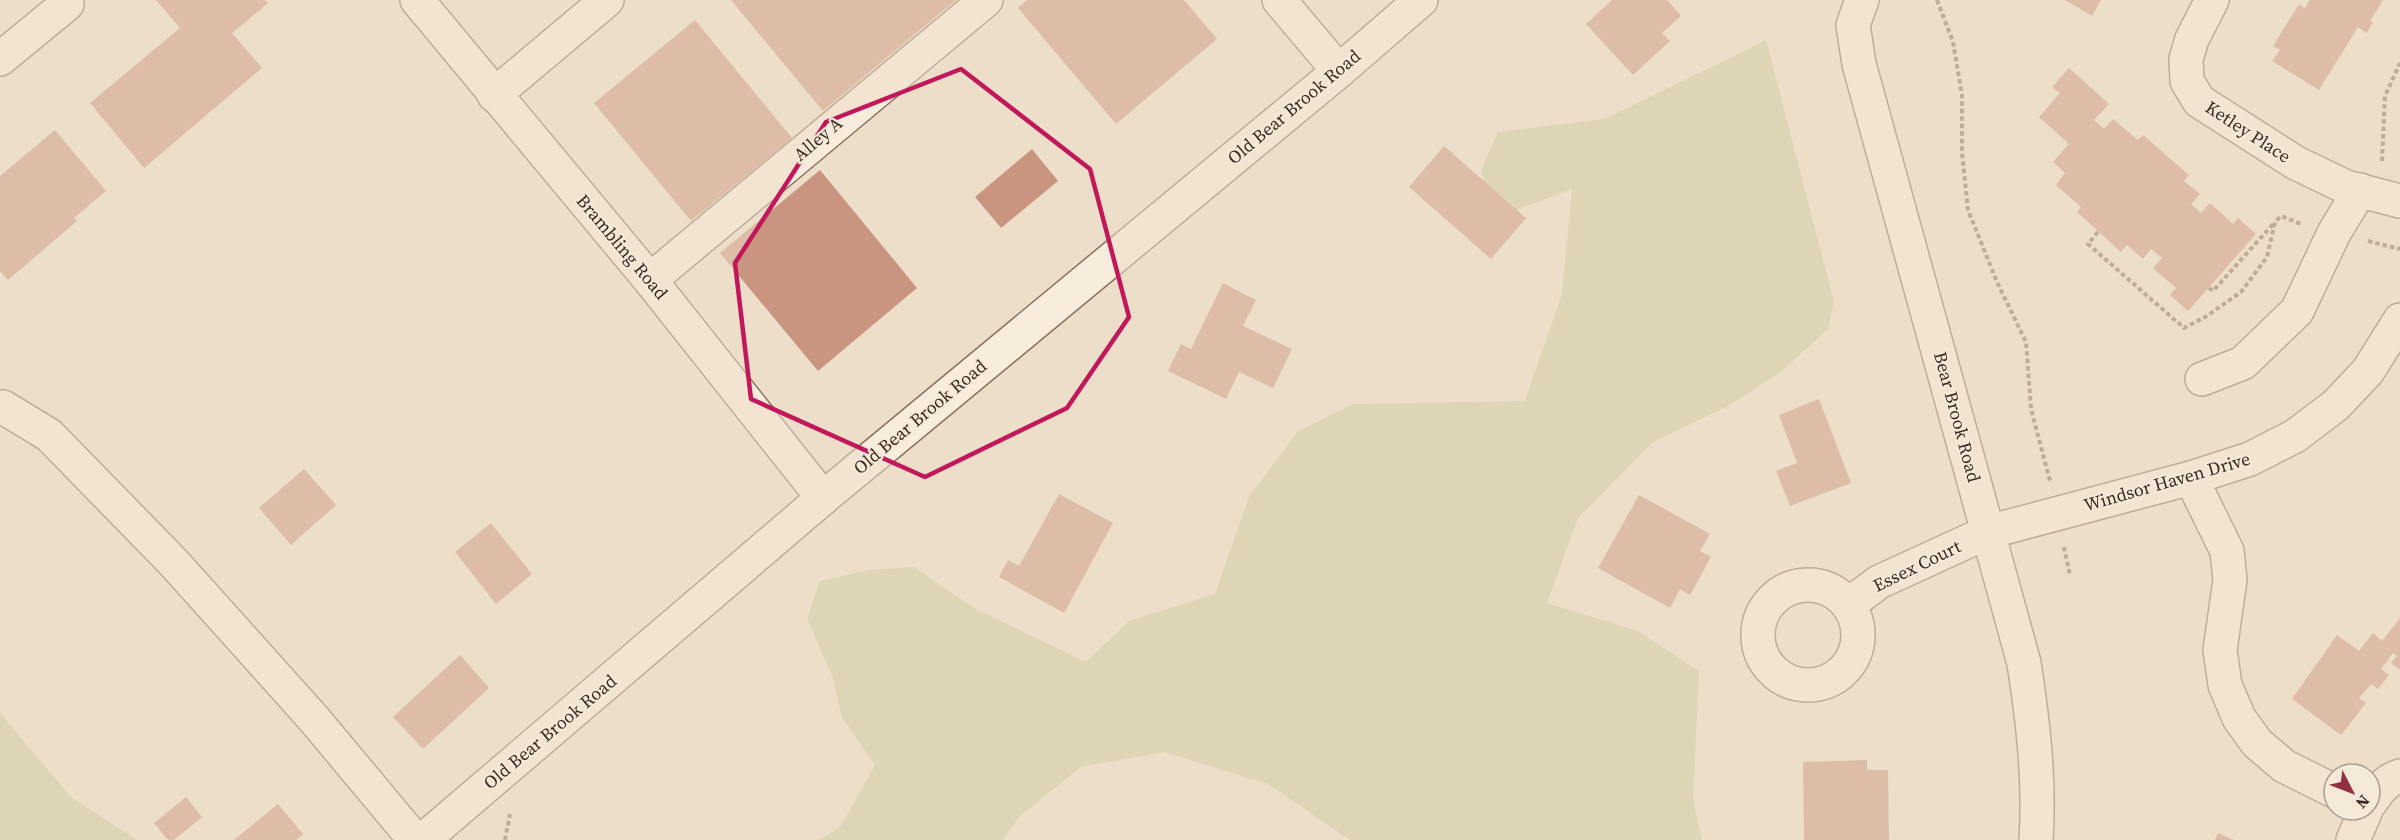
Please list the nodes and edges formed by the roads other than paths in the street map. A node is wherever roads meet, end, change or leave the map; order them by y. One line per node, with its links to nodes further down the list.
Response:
1 (68, 0): 9 (street)
2 (417, 0): 11 (street, Brambling Road)
3 (607, 0): 11 (street)
4 (986, 0): 14 (street, Alley A)
5 (1280, 0): 10 (street)
6 (1421, 0): 10 (street, Old Bear Brook Road)
7 (2212, 0): 12 (street, Ketley Place)
8 (1852, 8): 20 (street, Bear Brook Road)
9 (0, 59)
10 (1339, 71): 19 (street, Old Bear Brook Road)
11 (494, 94): 14 (street, Brambling Road)
12 (2360, 190): 13 (street, Ketley Place); 16 (street)
13 (2400, 201)
14 (650, 280): 19 (street, Brambling Road)
15 (2400, 320): 18 (street, Windsor Haven Drive)
16 (2202, 380)
17 (3, 407): 26 (street)
18 (2191, 478): 20 (street, Windsor Haven Drive); 23 (street)
19 (823, 498): 27 (street, Old Bear Brook Road)
20 (1988, 532): 21 (street, Essex Court); 28 (street, Bear Brook Road)
21 (1848, 605)
22 (2400, 776): 24 (street)
23 (2322, 785)
24 (2382, 787)
25 (2361, 822): 29 (street)
26 (415, 840)
27 (423, 840)
28 (2036, 840)
29 (2354, 840)

